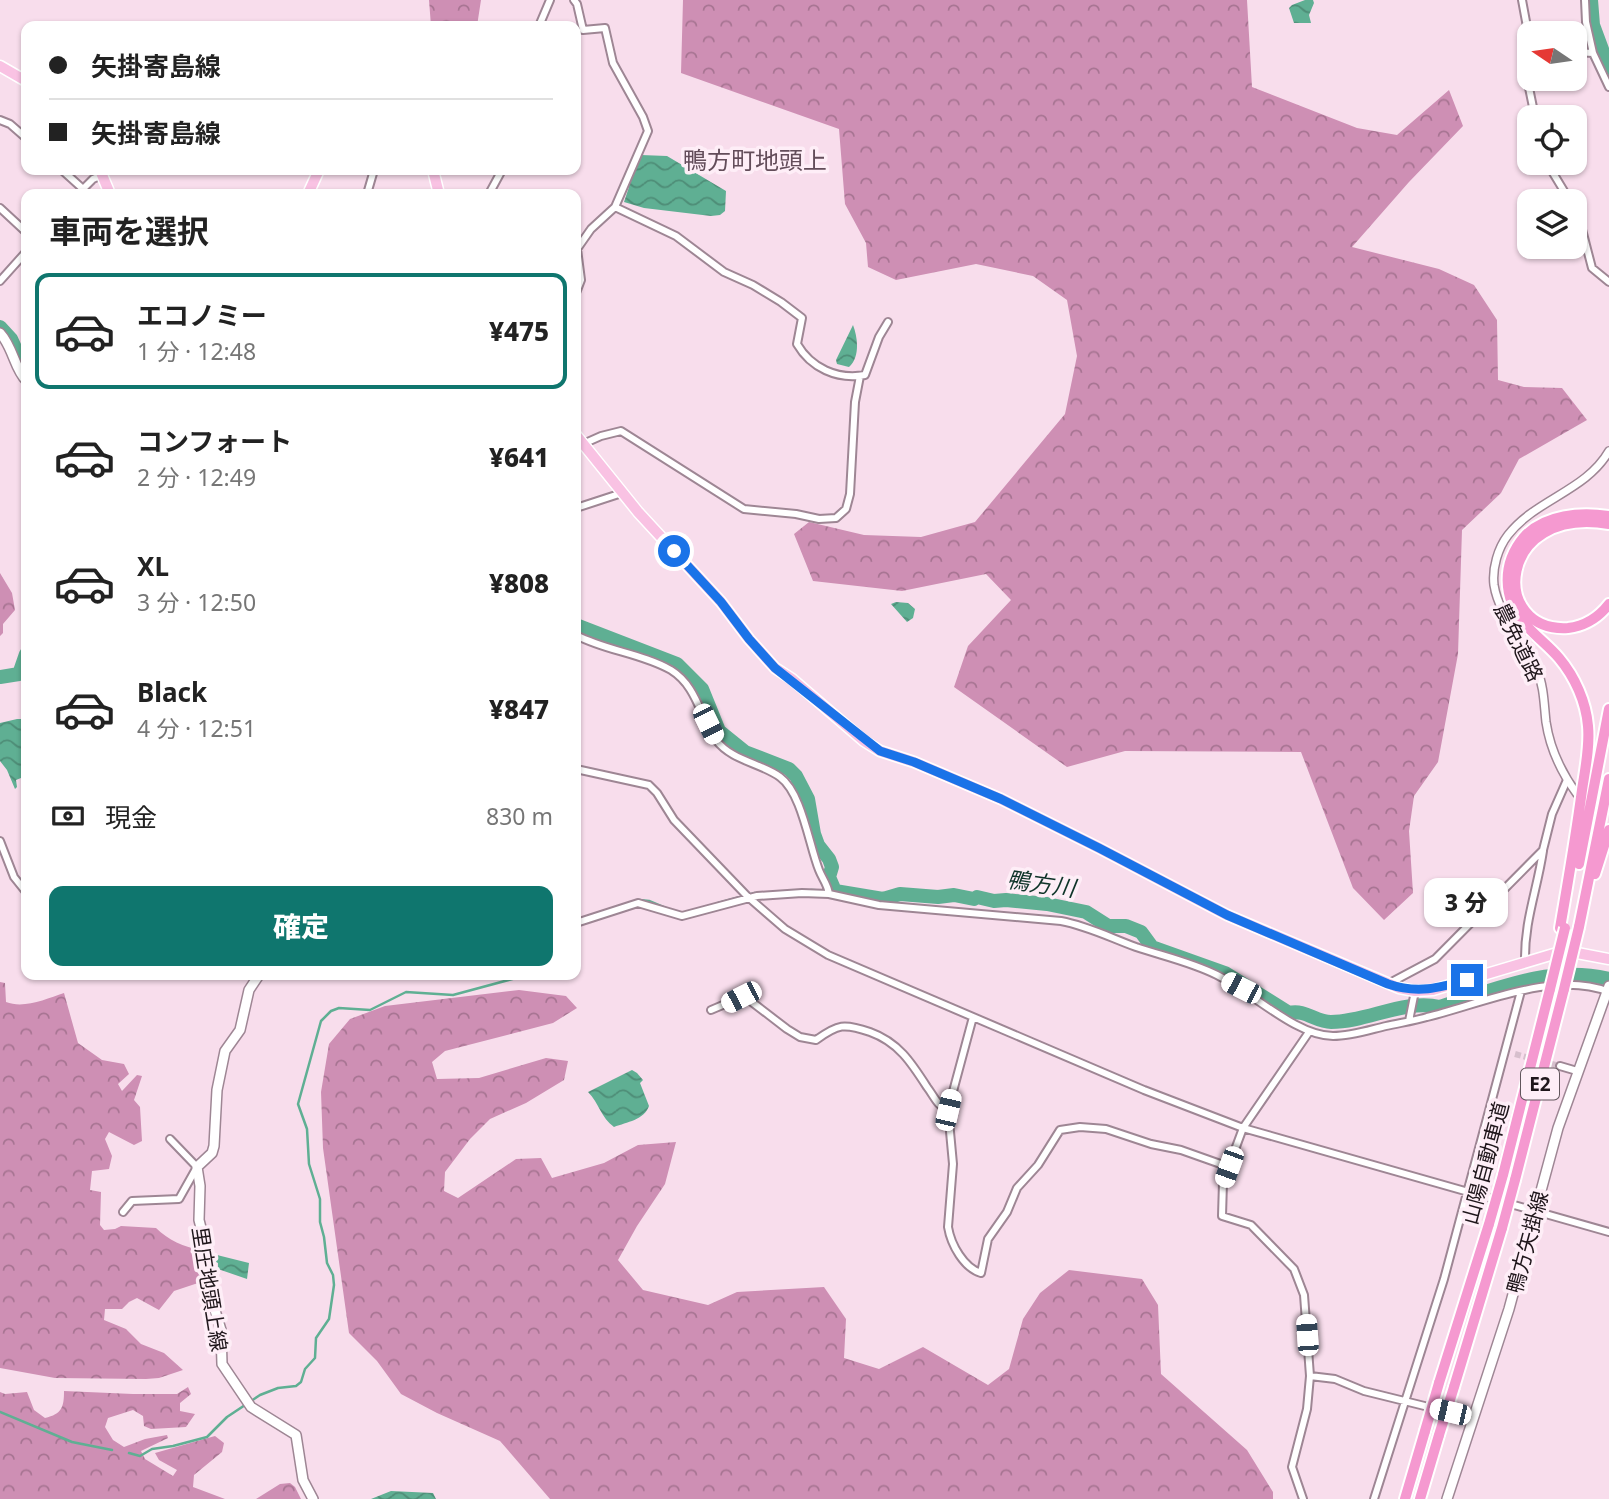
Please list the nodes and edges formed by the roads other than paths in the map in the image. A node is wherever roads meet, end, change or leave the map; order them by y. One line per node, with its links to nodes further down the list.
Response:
1 (550, 0): 5 (street)
2 (574, 0): 6 (street)
3 (1522, 0): 8 (street)
4 (1585, 0): 10 (street)
5 (541, 21)
6 (581, 21)
7 (581, 21): 20 (street)
8 (1526, 21)
9 (1587, 53): 10 (street)
10 (1593, 53): 13 (street)
11 (0, 65): 12 (main road)
12 (21, 78)
13 (1609, 87)
14 (0, 120): 15 (street)
15 (21, 134)
16 (66, 175): 18 (street)
17 (98, 175): 19 (street)
18 (78, 189)
19 (84, 189)
20 (615, 207): 23 (street); 31 (street)
21 (0, 208): 22 (street)
22 (21, 227)
23 (581, 243)
24 (1587, 249): 27 (street)
25 (21, 258): 26 (street)
26 (0, 281)
27 (1609, 282)
28 (888, 322): 31 (street)
29 (0, 334): 30 (main road)
30 (21, 374)
31 (860, 376): 33 (street)
32 (581, 441): 33 (main road)
33 (583, 444): 35 (main road)
34 (1609, 451): 44 (street, 農免道路)
35 (622, 493): 36 (street); 58 (main road)
36 (581, 506)
37 (1609, 516): 54 (highway)
38 (1609, 524): 39 (highway)
39 (1609, 604)
40 (581, 637): 50 (street)
41 (1609, 709): 54 (highway, 山陽自動車道 / E2)
42 (581, 770): 51 (street)
43 (1609, 779): 52 (highway, 山陽自動車道 / E2)
44 (1567, 780): 45 (street, 農免道路); 48 (street)
45 (1577, 794)
46 (1609, 830): 52 (highway)
47 (0, 841): 49 (street)
48 (1543, 850): 56 (street); 58 (street)
49 (21, 886)
50 (829, 891): 51 (street); 65 (street)
51 (746, 895): 53 (street); 63 (street)
52 (1586, 897): 86 (highway, 山陽自動車道 / E2, bridge)
53 (581, 921)
54 (1562, 928): 85 (highway, 山陽自動車道 / E2, bridge)
55 (1609, 959): 56 (main road)
56 (1525, 963): 60 (main road)
57 (256, 980): 73 (main road)
58 (1388, 984): 60 (main road)
59 (1608, 989): 61 (street); 69 (main road, 鴨方矢掛線)
60 (1415, 991): 64 (street)
61 (1521, 991): 64 (street); 66 (street)
62 (711, 1010): 70 (street)
63 (973, 1017): 70 (street); 71 (street)
64 (1409, 1019): 65 (street)
65 (1309, 1032): 71 (street)
66 (1505, 1052): 67 (street); 75 (street)
67 (1515, 1054)
68 (1560, 1066): 69 (street)
69 (1577, 1071): 77 (main road, 鴨方矢掛線)
70 (948, 1110): 74 (street)
71 (1243, 1128): 74 (street); 75 (street)
72 (170, 1139): 73 (street)
73 (197, 1167): 76 (street); 82 (main road, 里庄地頭上線)
74 (1229, 1167): 79 (street)
75 (1468, 1192): 77 (street); 80 (street)
76 (123, 1212)
77 (1536, 1212): 78 (street); 81 (main road, 鴨方矢掛線)
78 (1609, 1232)
79 (1310, 1376): 80 (street); 83 (street)
80 (1405, 1402): 81 (street); 84 (street)
81 (1473, 1418): 87 (main road, 鴨方矢掛線)
82 (313, 1499)
83 (1303, 1499)
84 (1374, 1499)
85 (1405, 1499)
86 (1420, 1499)
87 (1447, 1499)

